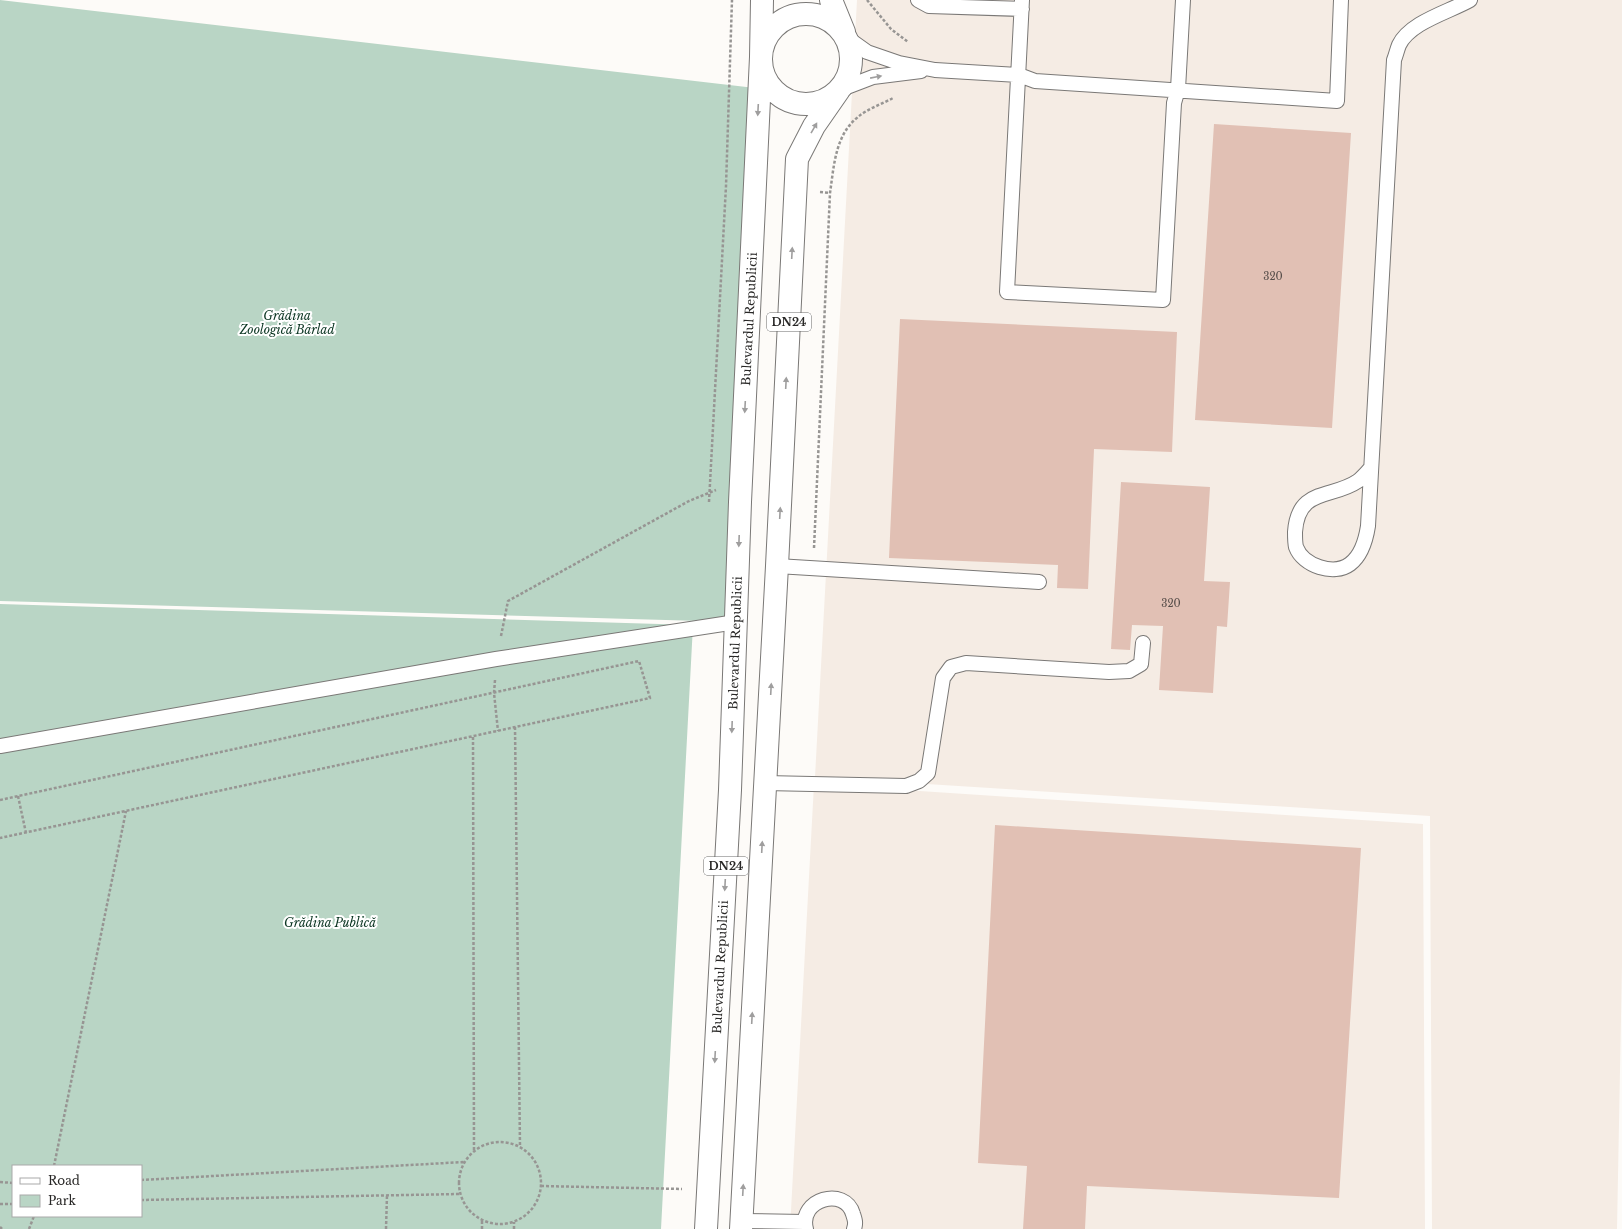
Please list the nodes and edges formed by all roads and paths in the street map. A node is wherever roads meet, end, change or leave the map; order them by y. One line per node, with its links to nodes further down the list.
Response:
1 (732, 0): 20 (path)
2 (831, 0): 10 (main road, Bulevardul Republicii / DN24)
3 (868, 0): 11 (path)
4 (918, 0): 9 (lane)
5 (1183, 0): 16 (lane)
6 (1341, 0): 16 (lane)
7 (1470, 0): 18 (lane)
8 (760, 1): 12 (main road, Bulevardul Republicii / DN24)
9 (1022, 5): 14 (lane)
10 (846, 37): 12 (main road, Bulevardul Republicii / DN24); 13 (lane); 15 (main road, Bulevardul Republicii / DN24)
11 (910, 43)
12 (761, 57): 15 (main road, Bulevardul Republicii / DN24); 19 (main road, Bulevardul Republicii / DN24, one-way to 19)
13 (936, 70): 14 (lane); 15 (lane, one-way to 13)
14 (1019, 75): 16 (lane); 16 (lane)
15 (839, 90): 22 (main road, Bulevardul Republicii / DN24, one-way to 15)
16 (1178, 90)
17 (894, 97): 23 (path)
18 (1371, 468): 18 (lane)
19 (742, 478): 20 (path); 25 (main road, Bulevardul Republicii / DN24, one-way to 25)
20 (710, 492): 21 (path); 27 (path)
21 (709, 502)
22 (777, 566): 23 (lane); 33 (main road, Bulevardul Republicii / DN24, one-way to 22)
23 (813, 568): 24 (lane)
24 (1039, 582)
25 (736, 622): 27 (lane); 47 (main road, Bulevardul Republicii / DN24, one-way to 47)
26 (1143, 643): 33 (lane)
27 (496, 659): 28 (path); 32 (lane)
28 (494, 693): 29 (path); 30 (path); 34 (path)
29 (516, 727): 30 (path); 39 (path)
30 (498, 731): 31 (path)
31 (473, 737): 36 (path); 40 (path)
32 (0, 746)
33 (765, 783): 56 (main road, Bulevardul Republicii / DN24, one-way to 33)
34 (18, 796): 35 (path); 37 (path)
35 (0, 800)
36 (126, 812): 37 (path); 42 (path)
37 (26, 833): 38 (path)
38 (0, 838)
39 (520, 1147): 40 (path); 46 (path)
40 (474, 1151): 41 (path)
41 (464, 1162): 43 (path); 48 (path)
42 (54, 1165)
43 (142, 1180)
44 (0, 1182): 45 (path)
45 (12, 1182)
46 (541, 1186): 47 (path); 55 (path)
47 (708, 1189): 62 (main road, Bulevardul Republicii / DN24)
48 (460, 1194): 49 (path); 54 (path)
49 (388, 1195): 50 (path); 59 (path)
50 (142, 1200)
51 (0, 1204): 52 (path)
52 (12, 1204)
53 (34, 1217): 58 (path)
54 (482, 1220): 55 (path); 60 (path)
55 (514, 1221): 61 (path)
56 (741, 1225): 57 (lane)
57 (805, 1226): 63 (lane)
58 (29, 1229)
59 (386, 1229)
60 (482, 1229)
61 (514, 1229)
62 (706, 1229)
63 (854, 1229)

